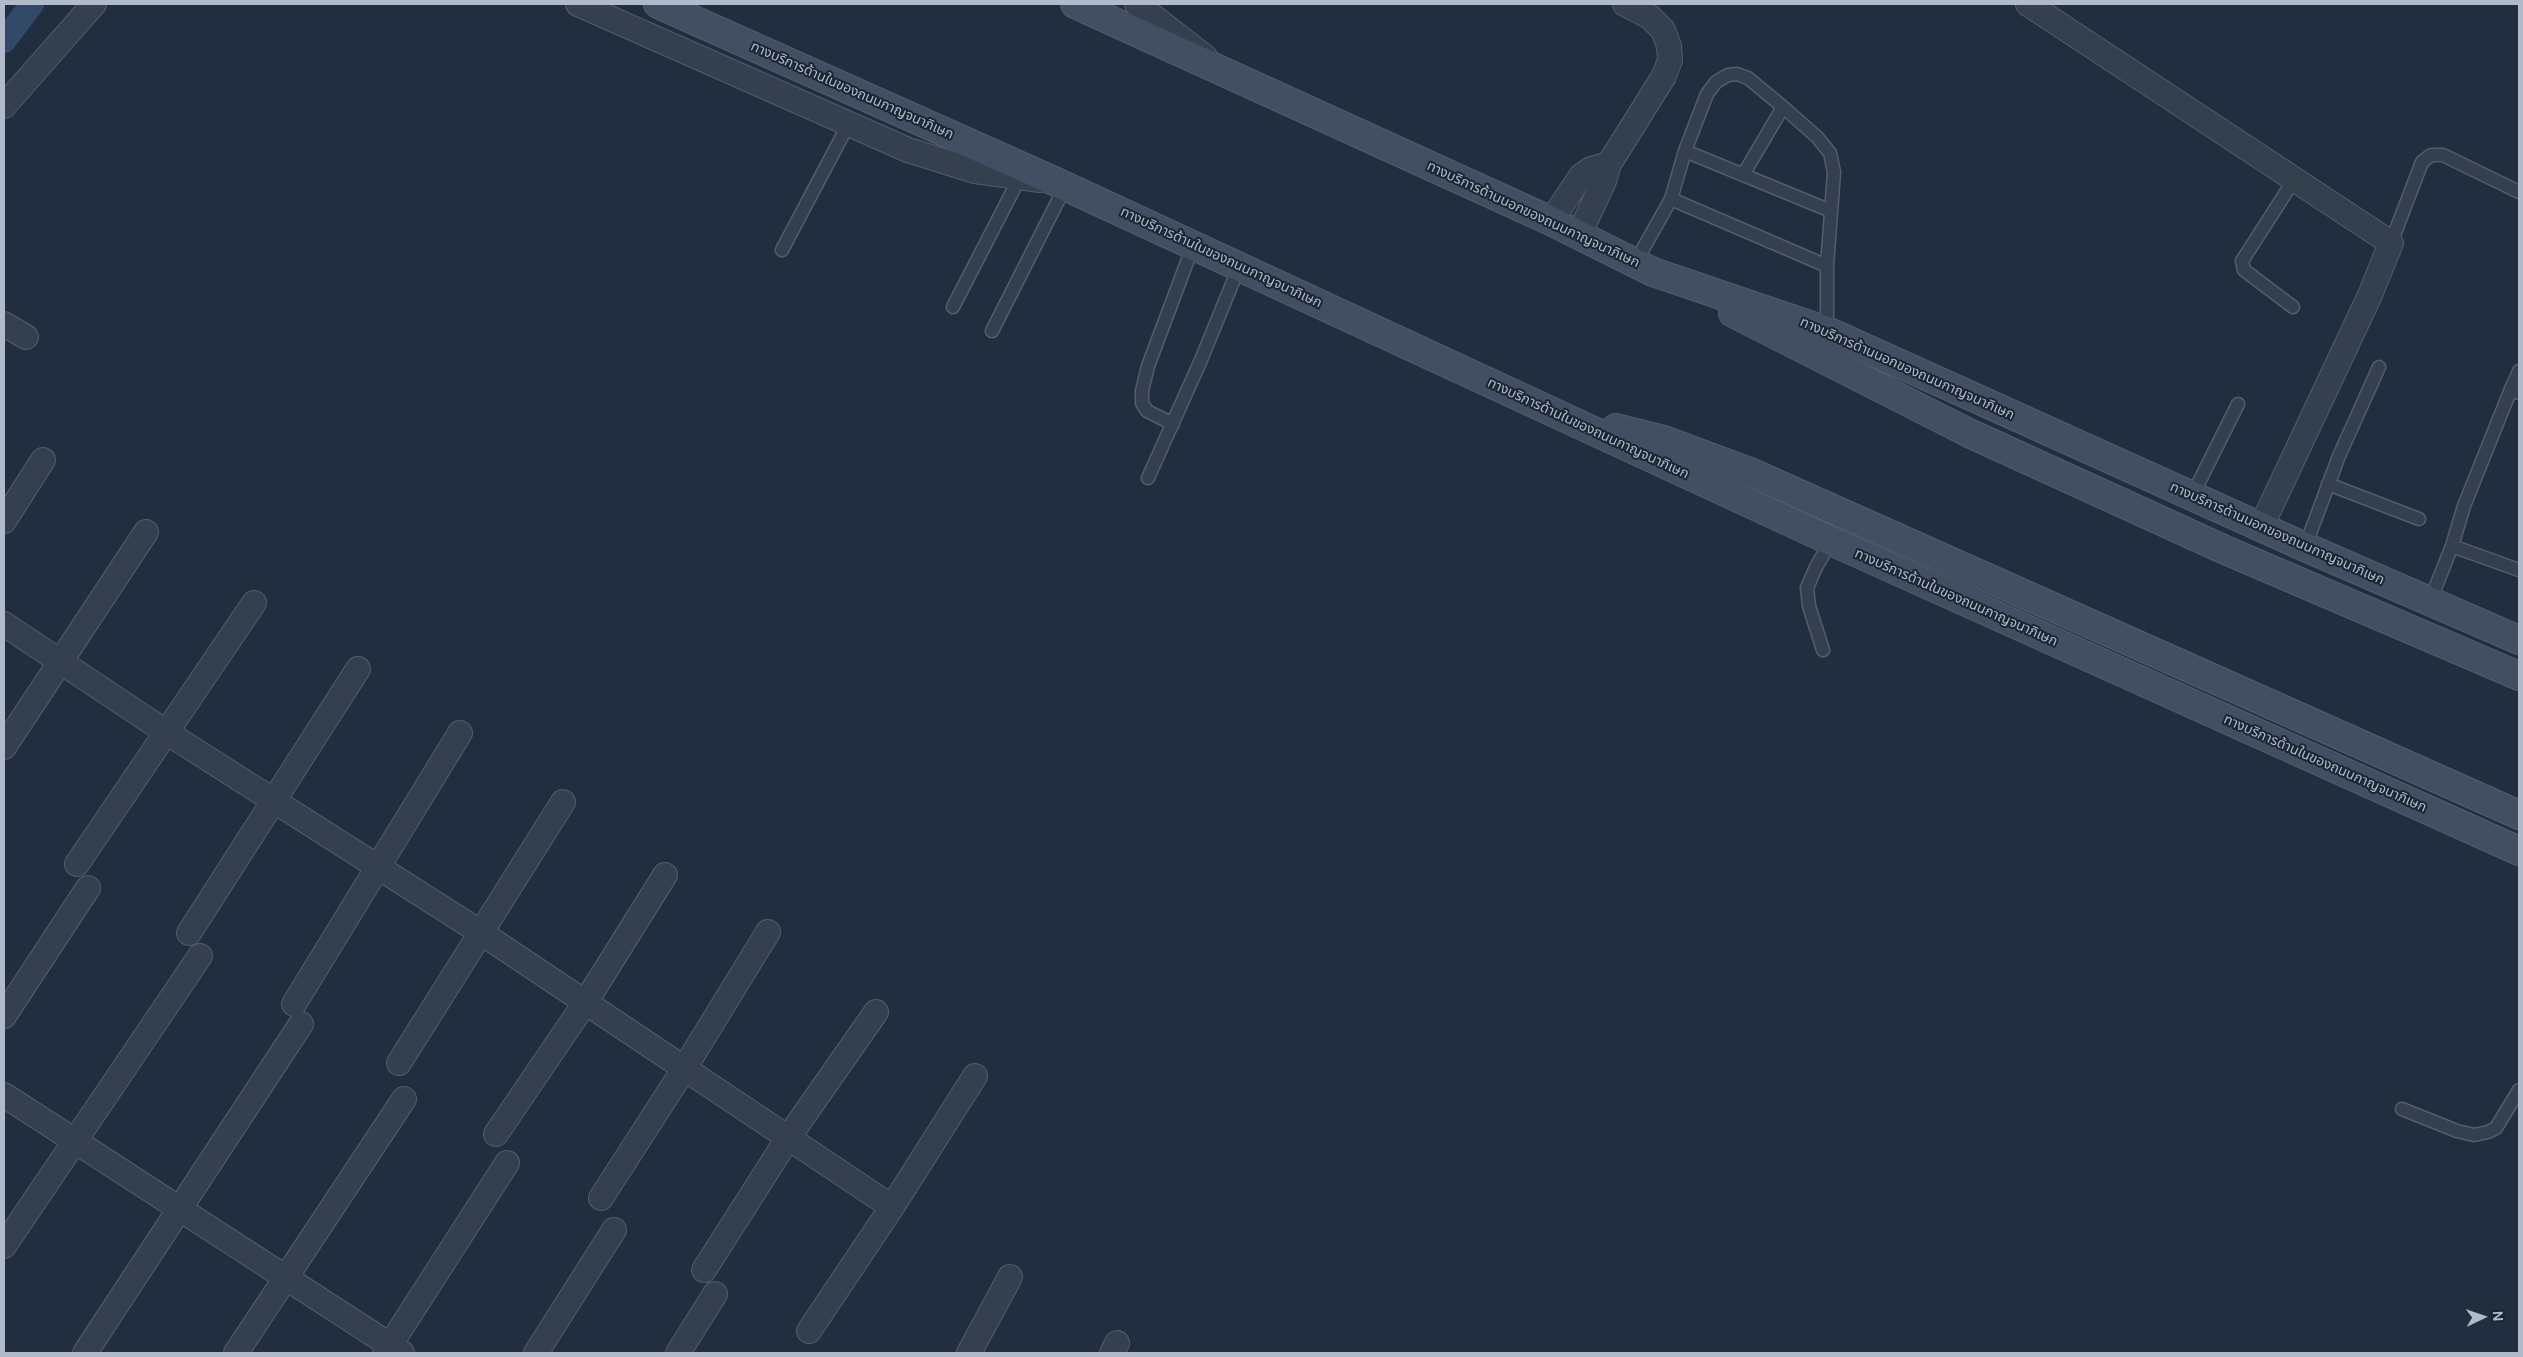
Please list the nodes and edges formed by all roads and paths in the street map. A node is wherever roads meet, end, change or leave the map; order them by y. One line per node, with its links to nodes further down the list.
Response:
1 (94, 4): 9 (street)
2 (578, 4): 11 (street)
3 (658, 4): 17 (main road, ทางบริการด้านในของถนนกาญจนาภิเษก)
4 (1075, 4): 8 (main road, ทางบริการด้านนอกของถนนกาญจนาภิเษก)
5 (1137, 4): 8 (street)
6 (1625, 4): 13 (street)
7 (2028, 4): 16 (street)
8 (1217, 67): 21 (main road, ทางบริการด้านนอกของถนนกาญจนาภิเษก)
9 (4, 106)
10 (1783, 107): 12 (lane); 14 (lane); 20 (lane)
11 (848, 125): 15 (street); 25 (lane)
12 (1685, 151): 14 (lane); 19 (lane)
13 (1609, 164): 21 (street); 22 (street)
14 (1743, 176): 20 (lane)
15 (1020, 177): 17 (street); 30 (lane)
16 (2294, 180): 23 (street); 29 (lane)
17 (1060, 184): 24 (main road, ทางบริการด้านในของถนนกาญจนาภิเษก); 32 (lane)
18 (2519, 192): 23 (lane)
19 (1671, 199): 26 (lane); 28 (lane)
20 (1831, 211): 26 (lane)
21 (1552, 221): 22 (main road, ทางบริการด้านนอกของถนนกาญจนาภิเษก)
22 (1579, 235): 28 (main road, ทางบริการด้านนอกของถนนกาญจนาภิเษก)
23 (2391, 243): 47 (street)
24 (1193, 246): 27 (main road, ทางบริการด้านในของถนนกาญจนาภิเษก); 40 (lane)
25 (782, 250)
26 (1827, 266): 33 (lane)
27 (1239, 267): 39 (main road, ทางบริการด้านในของถนนกาญจนาภิเษก); 40 (lane)
28 (1644, 268): 33 (main road, ทางบริการด้านนอกของถนนกาญจนาภิเษก); 60 (main road)
29 (2293, 307)
30 (953, 308)
31 (4, 324): 34 (street)
32 (992, 331)
33 (1827, 331): 44 (main road, ทางบริการด้านนอกของถนนกาญจนาภิเษก)
34 (26, 337)
35 (2379, 367): 43 (lane)
36 (2519, 371): 37 (lane)
37 (2515, 391): 50 (lane)
38 (2238, 404): 44 (lane)
39 (1546, 409): 49 (main road, ทางบริการด้านในของถนนกาญจนาภิเษก); 66 (main road)
40 (1173, 424): 42 (lane)
41 (43, 460): 46 (street)
42 (1148, 478)
43 (2328, 484): 45 (lane); 51 (lane)
44 (2192, 496): 47 (main road, ทางบริการด้านนอกของถนนกาญจนาภิเษก)
45 (2419, 519)
46 (4, 521)
47 (2261, 528): 51 (main road, ทางบริการด้านนอกของถนนกาญจนาภิเษก)
48 (146, 532): 58 (street)
49 (1831, 541): 57 (lane); 67 (main road, ทางบริการด้านในของถนนกาญจนาภิเษก)
50 (2452, 546): 52 (lane); 53 (lane)
51 (2305, 547): 53 (main road, ทางบริการด้านนอกของถนนกาญจนาภิเษก)
52 (2519, 570)
53 (2430, 601): 56 (main road, ทางบริการด้านนอกของถนนกาญจนาภิเษก)
54 (254, 603): 61 (street)
55 (4, 624): 58 (street)
56 (2519, 640)
57 (1822, 650)
58 (60, 661): 61 (street); 63 (street)
59 (358, 669): 64 (street)
60 (2519, 676)
61 (166, 732): 64 (street); 68 (street)
62 (460, 733): 69 (street)
63 (4, 747)
64 (275, 802): 69 (street); 74 (street)
65 (563, 802): 72 (street)
66 (2519, 816)
67 (2519, 851)
68 (77, 864)
69 (378, 866): 72 (street); 92 (street)
70 (665, 875): 76 (street)
71 (88, 888): 78 (street)
72 (480, 932): 76 (street); 79 (street)
73 (768, 932): 80 (street)
74 (189, 933)
75 (200, 956): 88 (street)
76 (585, 1003): 80 (street); 86 (street)
77 (876, 1012): 87 (street)
78 (4, 1016)
79 (399, 1062)
80 (684, 1069): 87 (street); 90 (street)
81 (975, 1076): 91 (street)
82 (2519, 1090): 85 (lane)
83 (4, 1095): 88 (street)
84 (404, 1099): 97 (street)
85 (2402, 1109)
86 (496, 1134)
87 (788, 1138): 91 (street); 95 (street)
88 (74, 1143): 92 (street); 94 (street)
89 (507, 1162): 100 (street)
90 (601, 1198)
91 (892, 1208): 99 (street)
92 (177, 1209): 97 (street); 101 (street)
93 (614, 1230): 103 (street)
94 (4, 1246)
95 (704, 1270)
96 (1010, 1277): 105 (street)
97 (285, 1279): 100 (street); 102 (street)
98 (715, 1294): 104 (street)
99 (809, 1331)
100 (392, 1351)
101 (85, 1353)
102 (236, 1353)
103 (536, 1353)
104 (678, 1353)
105 (969, 1353)

